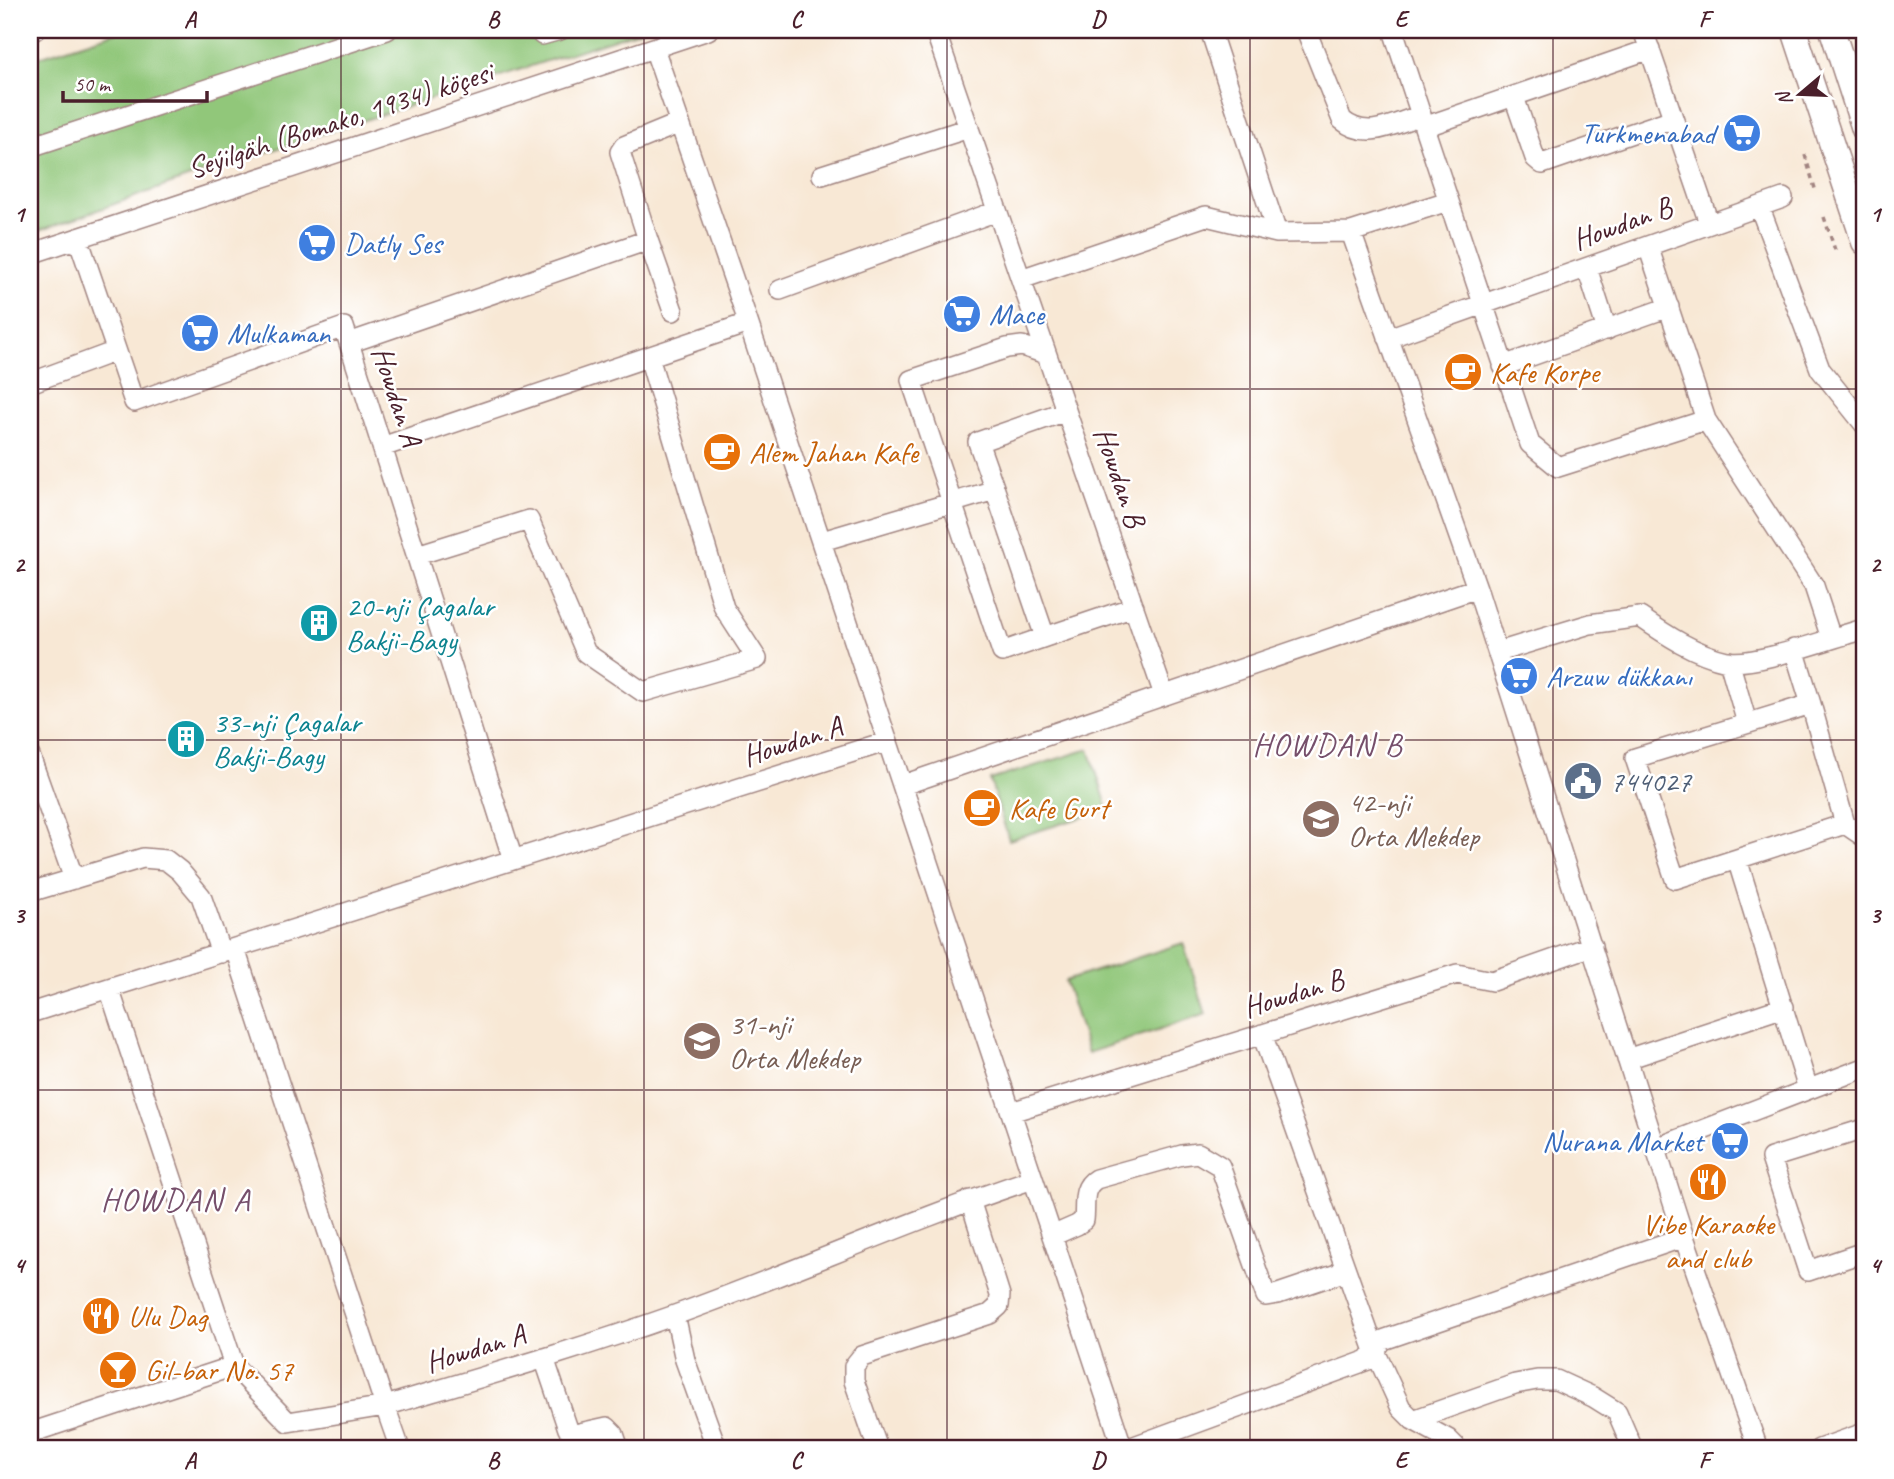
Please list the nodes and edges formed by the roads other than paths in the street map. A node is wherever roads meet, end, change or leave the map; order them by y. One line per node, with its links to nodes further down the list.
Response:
1 (35, 30): 13 (street)
2 (387, 30): 22 (street)
3 (540, 30): 4 (street)
4 (560, 30)
5 (708, 30): 14 (street, Seýilgäh (Bomako, 1934) köçesi)
6 (935, 30): 20 (street, Howdan B)
7 (1210, 30): 30 (street)
8 (1306, 30): 18 (street)
9 (1393, 30): 18 (street)
10 (1643, 30): 15 (street)
11 (1794, 30): 33 (main road)
12 (1832, 30): 21 (main road)
13 (30, 32)
14 (654, 48): 19 (street); 31 (street, Seýilgäh (Bomako, 1934) köçesi)
15 (1650, 49): 16 (street); 17 (street)
16 (1514, 97): 17 (street); 18 (street)
17 (1673, 119): 28 (street)
18 (1422, 121): 25 (street)
19 (680, 123): 32 (street); 42 (street)
20 (969, 128): 23 (street); 27 (street, Howdan B)
21 (1864, 129)
22 (30, 147)
23 (822, 175)
24 (1783, 198): 26 (street, Howdan B)
25 (1448, 201): 29 (street); 39 (street)
26 (1760, 208): 28 (street, Howdan B); 53 (street)
27 (997, 211): 37 (street, Howdan B); 38 (street)
28 (1709, 223): 34 (street, Howdan B)
29 (1351, 232): 30 (street); 44 (street)
30 (1277, 233): 37 (street)
31 (78, 238): 35 (street, Seýilgäh (Bomako, 1934) köçesi); 46 (street, Howdan A)
32 (648, 240): 41 (street); 45 (street)
33 (1864, 242)
34 (1648, 246): 36 (street, Howdan B); 40 (street)
35 (30, 254)
36 (1587, 268): 39 (street, Howdan B); 43 (street)
37 (1021, 279): 47 (street, Howdan B)
38 (780, 290)
39 (1482, 304): 44 (street, Howdan B); 49 (street)
40 (1669, 307): 43 (street); 52 (street)
41 (673, 312)
42 (748, 323): 48 (street); 57 (street)
43 (1607, 330): 49 (street)
44 (1388, 338): 59 (street)
45 (349, 343): 46 (street, Howdan A); 54 (street, Howdan A)
46 (117, 351): 50 (street)
47 (1046, 354): 51 (street, Howdan B); 56 (street)
48 (649, 357): 54 (street); 58 (street)
49 (1503, 366): 52 (street)
50 (30, 383)
51 (1066, 411): 55 (street); 60 (street, Howdan B)
52 (1706, 420): 63 (street)
53 (1864, 424)
54 (382, 447): 58 (street, Howdan A)
55 (995, 490): 56 (street); 62 (street)
56 (953, 503): 57 (street); 62 (street)
57 (822, 541): 70 (street)
58 (416, 555): 76 (street, Howdan A)
59 (1477, 588): 65 (street); 67 (street)
60 (1134, 607): 62 (street); 67 (street, Howdan B)
61 (1864, 629): 63 (street)
62 (1045, 637)
63 (1830, 638): 64 (street)
64 (1794, 649): 66 (street); 68 (street)
65 (1498, 652): 66 (street); 79 (street)
66 (1729, 662): 69 (street)
67 (1164, 695): 72 (street)
68 (1811, 704): 69 (street); 73 (street)
69 (1747, 723): 75 (street)
70 (888, 741): 72 (street); 76 (street, Howdan A)
71 (30, 756): 77 (street)
72 (903, 785): 88 (street)
73 (1845, 824): 74 (street); 75 (street)
74 (1864, 836)
75 (1737, 859): 82 (street)
76 (513, 860): 80 (street, Howdan A)
77 (74, 879): 78 (street); 80 (street)
78 (30, 892)
79 (1592, 946): 84 (street, Howdan B); 85 (street)
80 (228, 951): 81 (street, Howdan A); 101 (street)
81 (109, 988): 83 (street, Howdan A); 100 (street)
82 (1784, 1007): 85 (street); 87 (street)
83 (30, 1013)
84 (1262, 1034): 88 (street, Howdan B); 96 (street)
85 (1627, 1059): 90 (street)
86 (1864, 1068): 87 (street)
87 (1808, 1089): 90 (street)
88 (1011, 1112): 91 (street)
89 (1864, 1129): 95 (street)
90 (1656, 1148): 94 (street)
91 (1034, 1179): 92 (street, Howdan A); 93 (street)
92 (970, 1200): 97 (street, Howdan A); 108 (street)
93 (1052, 1236): 96 (street); 109 (street)
94 (1684, 1237): 98 (street); 112 (street)
95 (1863, 1258)
96 (1346, 1271): 98 (street)
97 (675, 1315): 99 (street, Howdan A); 107 (street)
98 (1374, 1351): 102 (street); 109 (street)
99 (544, 1358): 101 (street, Howdan A); 106 (street)
100 (234, 1366): 101 (street, Howdan A); 103 (street)
101 (385, 1406): 105 (street)
102 (1413, 1420): 110 (street); 111 (street)
103 (30, 1433)
104 (1864, 1433): 113 (street)
105 (400, 1449)
106 (619, 1449)
107 (717, 1449)
108 (878, 1449)
109 (1124, 1449)
110 (1458, 1449)
111 (1633, 1449)
112 (1758, 1449)
113 (1819, 1449)

